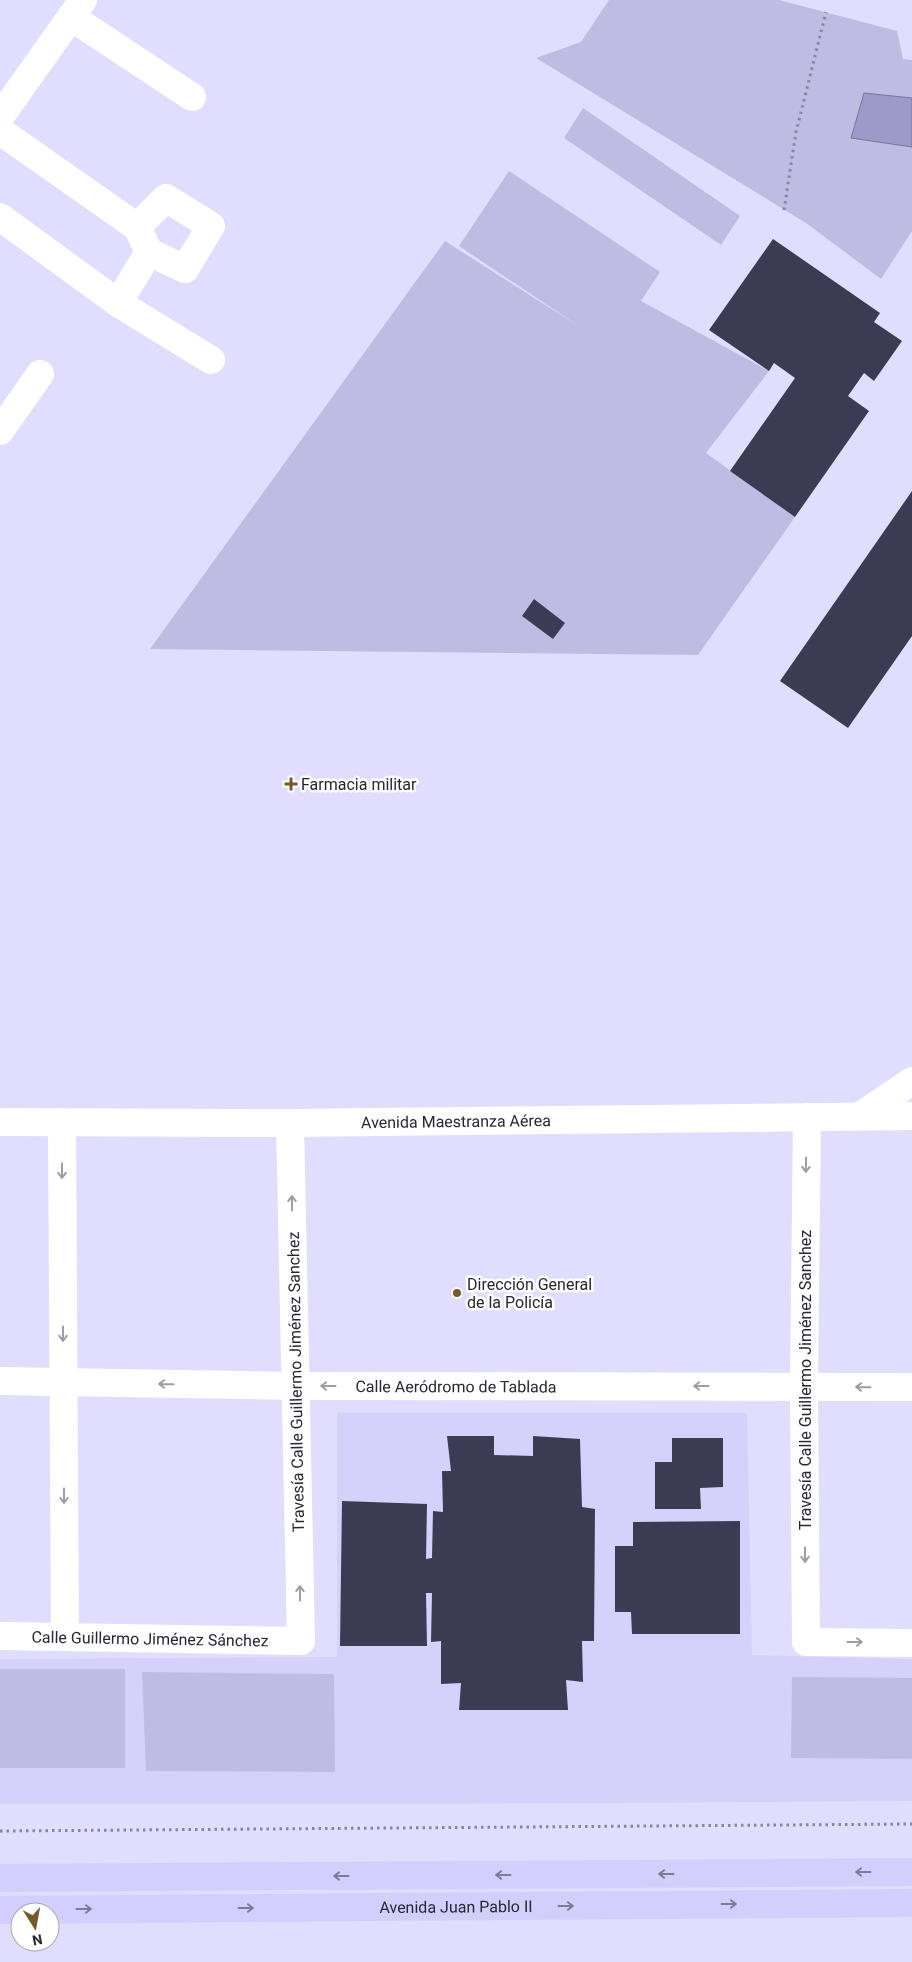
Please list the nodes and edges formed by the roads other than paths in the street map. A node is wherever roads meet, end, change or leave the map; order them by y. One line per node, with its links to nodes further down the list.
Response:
1 (77, 8): 2 (street); 3 (street)
2 (192, 97)
3 (0, 116)
4 (0, 130): 6 (street)
5 (0, 218): 8 (street)
6 (137, 227): 7 (street); 7 (street)
7 (149, 252): 8 (street)
8 (118, 303): 9 (street)
9 (211, 360)
10 (40, 374): 11 (street)
11 (0, 431)
12 (912, 1081): 13 (street)
13 (860, 1116): 14 (street, Avenida Maestranza Aérea); 15 (street, Avenida Maestranza Aérea)
14 (912, 1116)
15 (806, 1117): 18 (street, Avenida Maestranza Aérea); 22 (street, Travesía Calle Guillermo Jiménez Sanchez, one-way to 22)
16 (0, 1122): 17 (street, Avenida Maestranza Aérea)
17 (62, 1122): 18 (street, Avenida Maestranza Aérea); 20 (street, one-way to 20)
18 (290, 1123): 21 (street, Travesía Calle Guillermo Jiménez Sanchez, one-way to 18)
19 (0, 1382): 20 (street, Calle Aeródromo de Tablada)
20 (64, 1382): 21 (street, Calle Aeródromo de Tablada, one-way to 20); 25 (street, one-way to 25)
21 (296, 1386): 22 (street, Calle Aeródromo de Tablada, one-way to 21); 26 (street, Travesía Calle Guillermo Jiménez Sanchez, one-way to 21)
22 (804, 1386): 23 (street, Calle Aeródromo de Tablada, one-way to 22); 27 (street, Travesía Calle Guillermo Jiménez Sanchez, one-way to 27)
23 (912, 1387)
24 (0, 1636): 25 (street, Calle Guillermo Jiménez Sánchez)
25 (65, 1637): 26 (street, Calle Guillermo Jiménez Sánchez)
26 (301, 1641)
27 (912, 1642)
28 (912, 1872): 29 (main road, Avenida Juan Pablo II, one-way to 29)
29 (0, 1878)
30 (912, 1903): 31 (main road, Avenida Juan Pablo II, one-way to 30)
31 (0, 1910)

